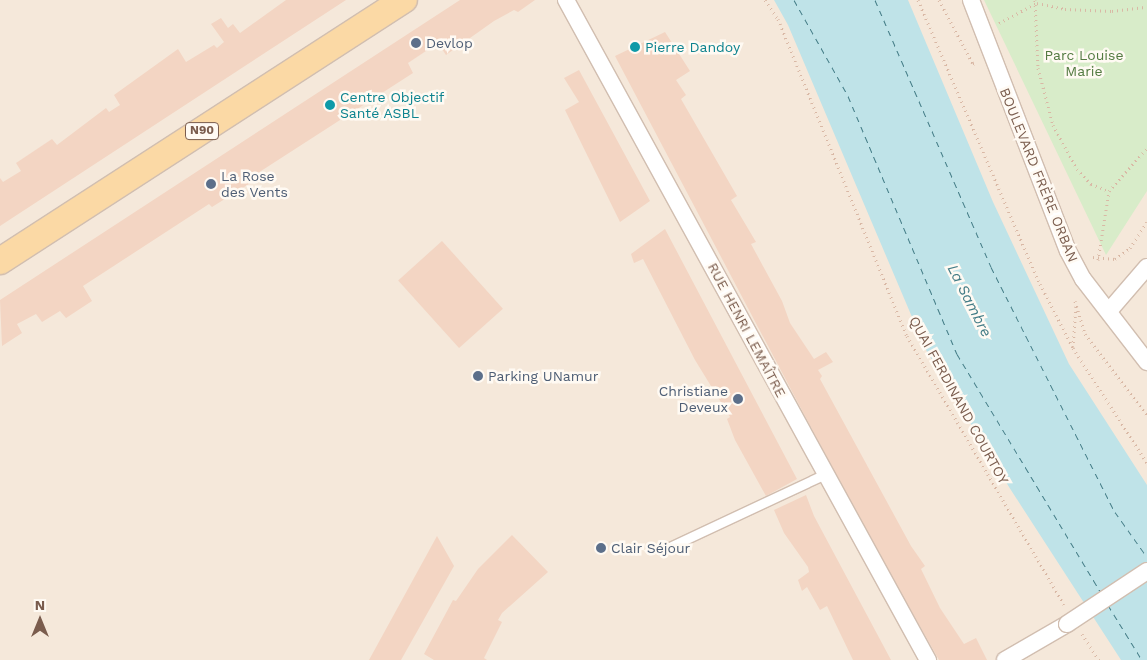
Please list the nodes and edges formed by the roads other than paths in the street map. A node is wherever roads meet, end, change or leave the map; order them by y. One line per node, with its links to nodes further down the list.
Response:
1 (404, 0): 4 (main road, N90)
2 (566, 0): 8 (street, RUE HENRI LEMAÎTRE)
3 (971, 0): 6 (street, BOULEVARD FRÈRE ORBAN)
4 (0, 261)
5 (1146, 272): 6 (street)
6 (1109, 311): 7 (street, BOULEVARD FRÈRE ORBAN)
7 (1147, 362)
8 (825, 474): 9 (lane); 11 (street, RUE HENRI LEMAÎTRE)
9 (663, 550)
10 (1147, 572): 12 (street, bridge)
11 (928, 660)
12 (1005, 660)

